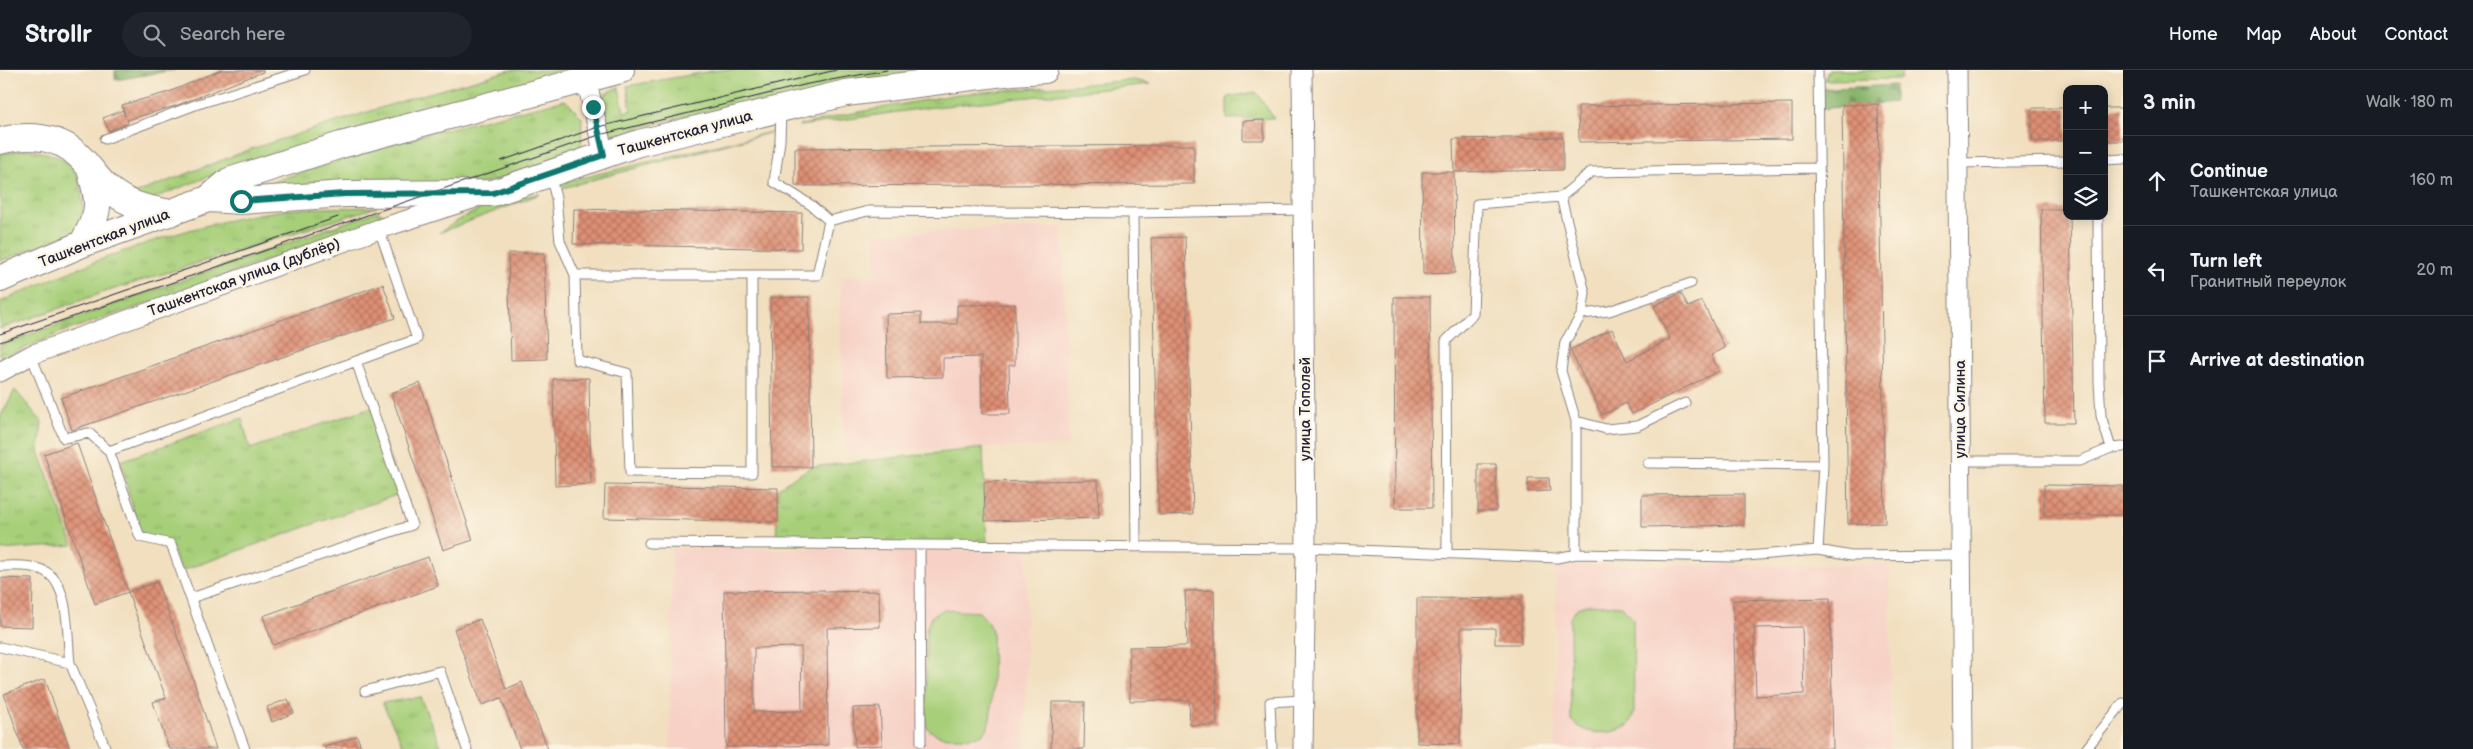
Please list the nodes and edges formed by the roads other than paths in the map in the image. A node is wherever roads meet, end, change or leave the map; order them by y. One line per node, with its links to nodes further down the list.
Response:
1 (304, 70): 9 (lane)
2 (620, 70): 7 (main road, Ташкентская улица)
3 (1045, 70): 8 (main road, Ташкентская улица)
4 (1302, 70): 22 (street, улица Тополей)
5 (1818, 70): 16 (lane)
6 (1957, 70): 15 (street, улица Силина)
7 (585, 74): 11 (street); 21 (main road, Ташкентская улица)
8 (781, 109): 11 (main road, Ташкентская улица); 26 (lane)
9 (105, 139)
10 (0, 141): 17 (main road)
11 (604, 155): 18 (main road, Ташкентская улица)
12 (2108, 160): 13 (lane)
13 (2123, 160)
14 (2063, 161): 15 (lane)
15 (1958, 163): 42 (street, улица Силина)
16 (1819, 168): 20 (lane); 44 (lane)
17 (90, 169): 23 (main road); 28 (main road)
18 (550, 174): 19 (main road, Ташкентская улица); 29 (lane)
19 (493, 193): 21 (main road, Ташкентская улица); 27 (street, Ташкентская улица (дублёр))
20 (1561, 198): 33 (lane); 50 (lane)
21 (208, 199): 23 (main road, Ташкентская улица)
22 (1304, 210): 24 (lane); 48 (street, улица Тополей)
23 (170, 213): 28 (main road, Ташкентская улица)
24 (1134, 213): 26 (lane); 47 (lane)
25 (2098, 220): 39 (lane)
26 (829, 221): 30 (lane)
27 (379, 229): 34 (street, Ташкентская улица (дублёр)); 35 (lane)
28 (82, 244): 31 (main road, Ташкентская улица)
29 (576, 275): 30 (lane); 30 (lane)
30 (752, 275)
31 (0, 279)
32 (1691, 283): 33 (lane)
33 (1582, 314): 38 (lane)
34 (31, 355): 36 (street, Ташкентская улица (дублёр)); 41 (lane)
35 (356, 361): 41 (lane); 54 (lane)
36 (0, 372)
37 (1684, 403): 38 (lane)
38 (1576, 421): 51 (lane)
39 (2111, 448): 40 (lane); 42 (lane)
40 (2123, 448)
41 (109, 451): 54 (lane)
42 (1961, 461): 52 (street, улица Силина)
43 (1648, 463): 44 (lane)
44 (1823, 464): 49 (lane)
45 (649, 543): 46 (lane)
46 (920, 545): 47 (lane); 60 (lane)
47 (1136, 547): 48 (lane)
48 (1306, 548): 50 (lane); 58 (street, улица Тополей)
49 (1818, 550): 51 (lane); 52 (lane)
50 (1447, 553): 51 (lane)
51 (1576, 554)
52 (1961, 555): 66 (street, улица Силина)
53 (0, 566): 56 (lane)
54 (191, 598): 62 (lane)
55 (0, 647): 56 (lane)
56 (70, 663): 61 (lane)
57 (365, 691): 63 (lane)
58 (1303, 700): 64 (lane); 65 (street, улица Тополей)
59 (2123, 703): 67 (lane)
60 (921, 742)
61 (106, 749)
62 (245, 749)
63 (467, 749)
64 (1272, 749)
65 (1303, 749)
66 (1963, 749)
67 (2086, 749)

